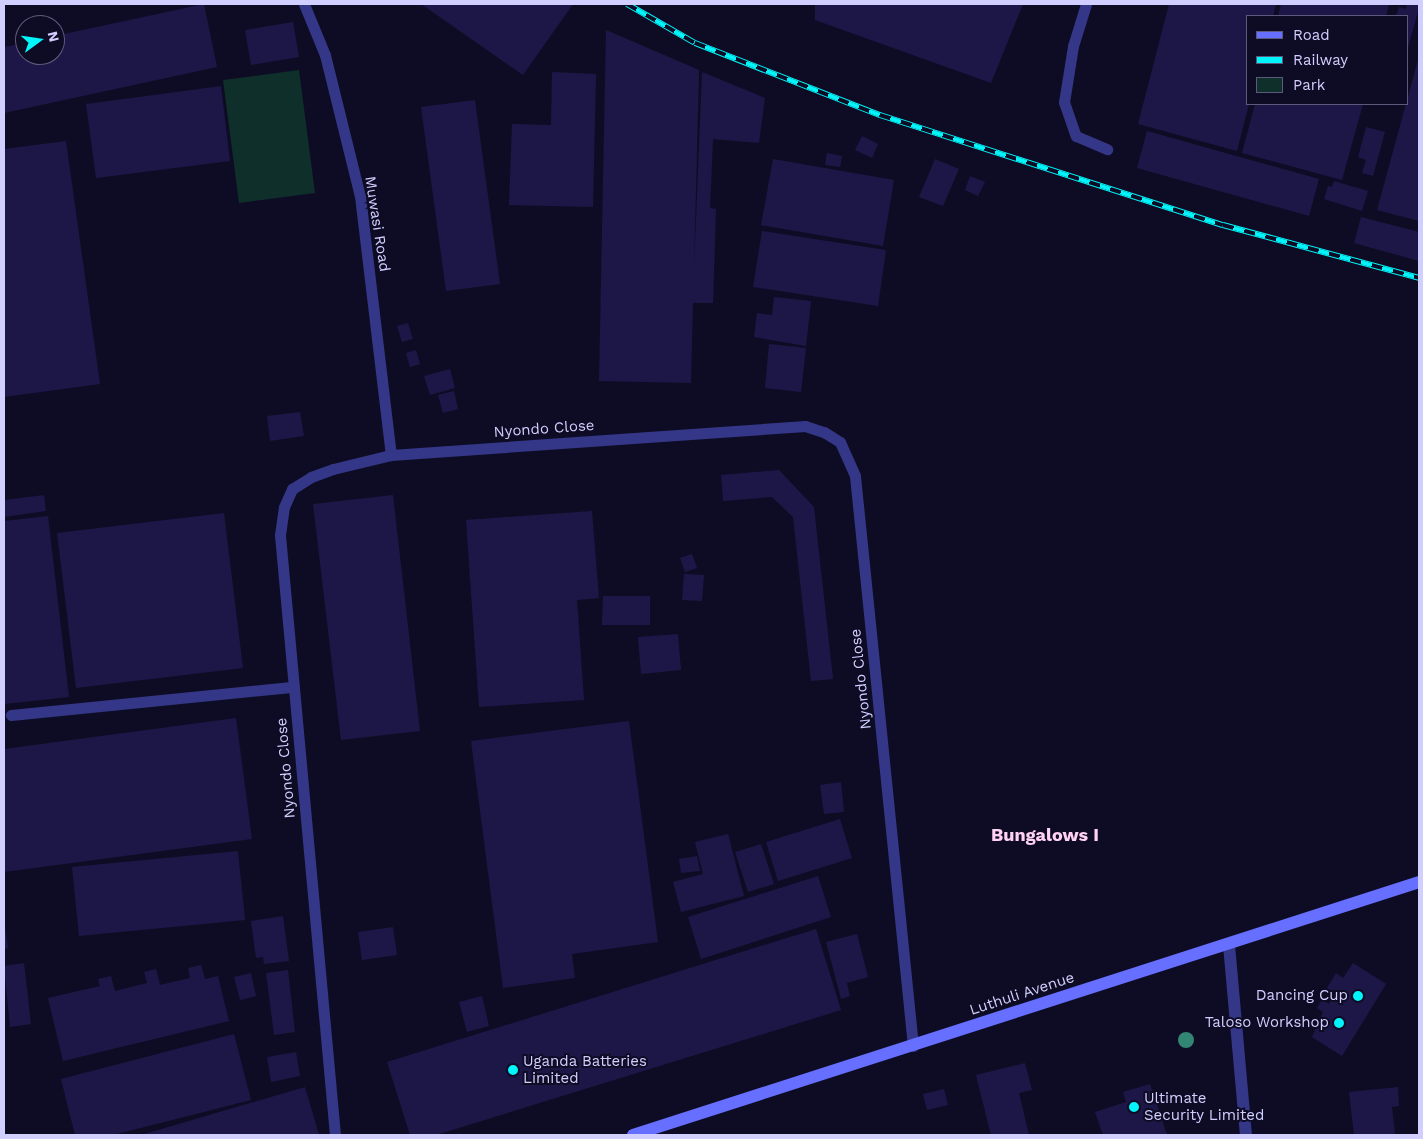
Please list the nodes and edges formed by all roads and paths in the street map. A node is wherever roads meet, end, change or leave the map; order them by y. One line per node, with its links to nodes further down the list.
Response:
1 (304, 4): 4 (lane, Muwasi Road)
2 (1086, 4): 3 (lane)
3 (1107, 149)
4 (391, 455): 5 (lane, Nyondo Close); 9 (lane, Nyondo Close)
5 (294, 687): 6 (lane); 10 (lane, Nyondo Close)
6 (11, 715)
7 (1419, 882): 8 (street, Luthuli Avenue)
8 (1229, 945): 9 (street, Luthuli Avenue); 12 (street)
9 (913, 1046): 11 (street, Luthuli Avenue)
10 (335, 1135)
11 (633, 1135)
12 (1246, 1135)

